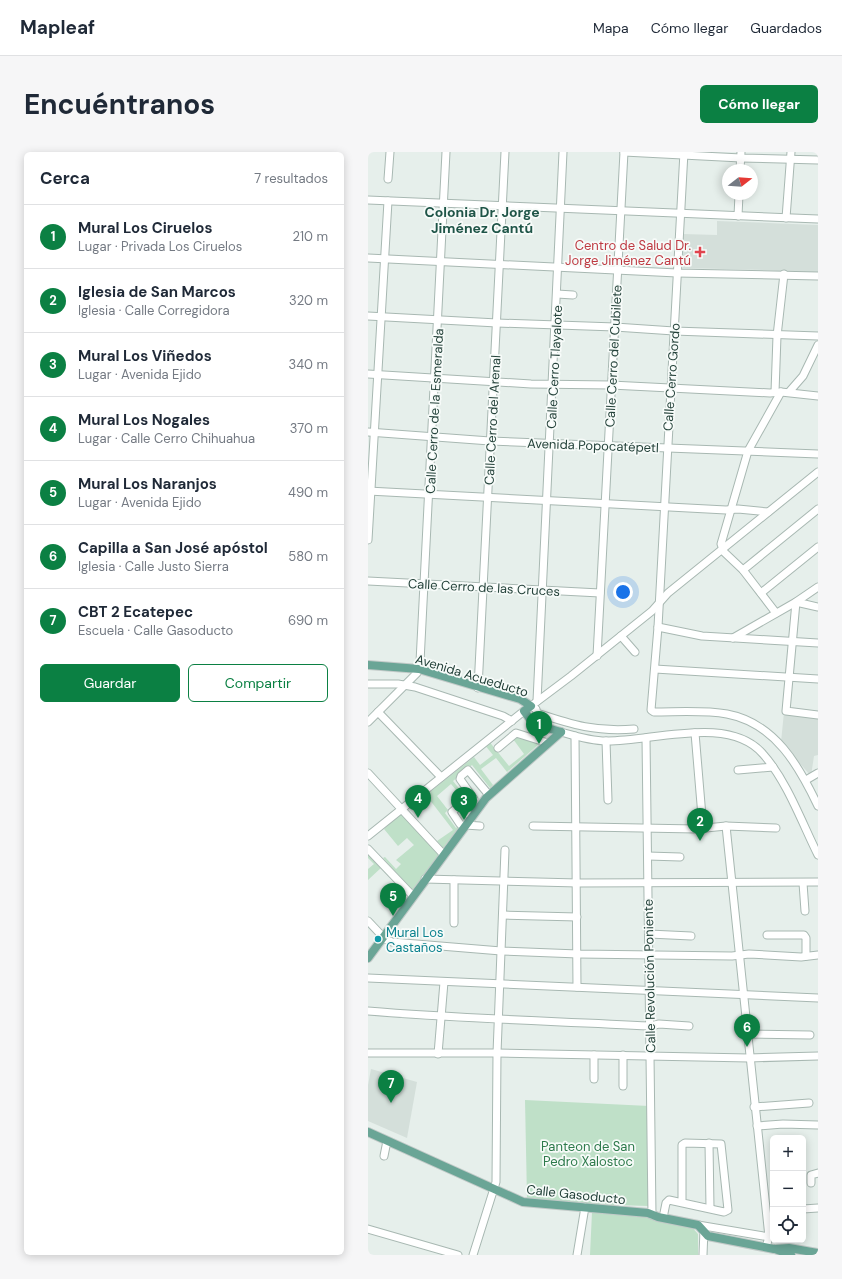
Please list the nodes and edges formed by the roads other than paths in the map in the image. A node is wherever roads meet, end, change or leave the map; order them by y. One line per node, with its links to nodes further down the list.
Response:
1 (390, 152): 10 (street)
2 (446, 152): 14 (street, Calle Cerro de la Esmeralda)
3 (505, 152): 15 (street, Calle Cerro del Arenal)
4 (564, 152): 16 (street, Calle Cerro Tlayalote)
5 (624, 152): 6 (street); 17 (street, Calle Cerro del Cubilete)
6 (684, 154): 7 (street); 18 (street, Calle Cerro Gordo)
7 (741, 155): 8 (street)
8 (790, 156): 9 (street); 20 (street)
9 (818, 160)
10 (388, 179)
11 (368, 200): 13 (street)
12 (739, 200): 19 (street)
13 (388, 201): 14 (street); 23 (street)
14 (444, 204): 15 (street); 24 (street, Calle Cerro de la Esmeralda)
15 (502, 206): 16 (street); 25 (street, Calle Cerro del Arenal)
16 (561, 208): 17 (street); 26 (street, Calle Cerro Tlayalote)
17 (621, 212): 18 (street); 27 (street, Calle Cerro del Cubilete)
18 (680, 212): 19 (street); 28 (street, Calle Cerro Gordo)
19 (738, 216): 20 (street)
20 (786, 218): 21 (street)
21 (818, 219)
22 (368, 258): 23 (street)
23 (384, 258): 24 (street); 34 (street)
24 (442, 262): 25 (street); 35 (street, Calle Cerro de la Esmeralda)
25 (499, 266): 26 (street); 36 (street, Calle Cerro del Arenal)
26 (558, 266): 27 (street); 31 (street, Calle Cerro Tlayalote)
27 (618, 269): 28 (street); 38 (street, Calle Cerro del Cubilete)
28 (677, 273): 29 (street); 39 (street, Calle Cerro Gordo)
29 (784, 274): 30 (street); 40 (street)
30 (818, 276)
31 (557, 294): 32 (street); 37 (street, Calle Cerro Tlayalote)
32 (572, 295)
33 (368, 316): 34 (street)
34 (380, 316): 35 (street); 44 (street)
35 (438, 319): 36 (street); 45 (street, Calle Cerro de la Esmeralda)
36 (497, 323): 37 (street); 46 (street, Calle Cerro del Arenal)
37 (556, 326): 38 (street); 47 (street, Calle Cerro Tlayalote)
38 (615, 327): 39 (street); 48 (street, Calle Cerro del Cubilete)
39 (674, 331): 40 (street); 49 (street, Calle Cerro Gordo)
40 (777, 336): 41 (street); 50 (street)
41 (818, 336)
42 (818, 346): 51 (street)
43 (368, 374): 44 (street)
44 (377, 375): 45 (street); 53 (street)
45 (436, 378): 46 (street); 54 (street, Calle Cerro de la Esmeralda)
46 (494, 382): 47 (street); 55 (street, Calle Cerro del Arenal)
47 (552, 384): 48 (street); 56 (street, Calle Cerro Tlayalote)
48 (611, 385): 49 (street); 57 (street, Calle Cerro del Cubilete)
49 (670, 389): 50 (street); 58 (street, Calle Cerro Gordo)
50 (778, 392): 51 (street); 59 (street)
51 (789, 392): 52 (street)
52 (818, 396)
53 (371, 433): 54 (street, Avenida Popocatépetl); 62 (street)
54 (432, 436): 55 (street, Avenida Popocatépetl); 63 (street, Calle Cerro de la Esmeralda)
55 (490, 441): 56 (street, Avenida Popocatépetl); 64 (street, Calle Cerro del Arenal)
56 (550, 443): 57 (street, Avenida Popocatépetl); 65 (street, Calle Cerro Tlayalote)
57 (608, 445): 58 (street, Avenida Popocatépetl); 66 (street, Calle Cerro del Cubilete)
58 (666, 448): 59 (street, Avenida Popocatépetl); 67 (street, Calle Cerro Gordo)
59 (748, 451): 60 (street, Avenida Popocatépetl); 68 (street)
60 (818, 454)
61 (818, 472): 70 (street)
62 (369, 491): 63 (street); 71 (street)
63 (430, 495): 64 (street); 76 (street, Calle Cerro de la Esmeralda)
64 (488, 498): 65 (street); 77 (street, Calle Cerro del Arenal)
65 (546, 500): 66 (street); 79 (street, Calle Cerro Tlayalote)
66 (605, 504): 67 (street); 80 (street, Calle Cerro del Cubilete)
67 (663, 506): 68 (street); 82 (street, Calle Cerro Gordo)
68 (732, 509): 70 (street); 73 (street)
69 (818, 509): 74 (street)
70 (768, 512): 73 (street)
71 (368, 540)
72 (818, 547): 81 (street)
73 (723, 550): 74 (street); 82 (street)
74 (743, 570): 81 (street)
75 (368, 581): 76 (street, Calle Cerro de las Cruces)
76 (425, 584): 77 (street, Calle Cerro de las Cruces); 95 (street, Calle Cerro de la Esmeralda)
77 (484, 586): 79 (street, Calle Cerro de las Cruces); 100 (street, Calle Cerro del Arenal)
78 (818, 587): 83 (street)
79 (542, 589): 80 (street, Calle Cerro de las Cruces); 101 (street, Calle Cerro Tlayalote)
80 (600, 593): 92 (street, Calle Cerro del Cubilete)
81 (761, 593): 85 (street)
82 (659, 602): 86 (street, Calle Cerro Gordo); 87 (street)
83 (796, 602): 84 (street); 85 (street); 89 (street)
84 (818, 607)
85 (776, 612): 88 (street)
86 (658, 627): 88 (street); 94 (street, Calle Cerro Gordo)
87 (621, 636): 91 (street); 92 (street)
88 (733, 638): 89 (street)
89 (792, 642): 90 (street); 96 (street)
90 (818, 642)
91 (635, 652)
92 (596, 656): 101 (street)
93 (368, 665): 95 (main road, Avenida Acueducto)
94 (655, 669): 96 (street); 120 (street, Calle Cerro Gordo)
95 (419, 670): 99 (street); 100 (main road, Avenida Acueducto)
96 (789, 677): 97 (street); 104 (street)
97 (818, 679)
98 (368, 684): 99 (street)
99 (405, 685): 103 (street); 105 (street)
100 (478, 688): 101 (main road, Avenida Acueducto)
101 (534, 703): 102 (main road); 107 (street, Avenida Acueducto)
102 (524, 711): 105 (street); 108 (main road, Avenida Acueducto)
103 (378, 712): 106 (street); 119 (street)
104 (818, 715)
105 (512, 721): 119 (street)
106 (368, 722)
107 (634, 729)
108 (561, 732): 110 (street, Avenida Acueducto); 113 (main road)
109 (695, 733): 111 (street, Avenida Acueducto); 115 (street, Avenida Acueducto); 133 (street)
110 (574, 736): 112 (street, Avenida Acueducto); 130 (street)
111 (646, 738): 112 (street, Avenida Acueducto); 132 (street, Calle Revolución Poniente)
112 (606, 741): 123 (street)
113 (548, 743): 114 (street); 121 (main road)
114 (498, 748)
115 (773, 768): 116 (street); 139 (street, Avenida Acueducto)
116 (738, 770)
117 (368, 773): 125 (street)
118 (818, 773): 120 (street)
119 (441, 777): 125 (street)
120 (806, 780): 124 (street)
121 (489, 795): 122 (street); 126 (main road)
122 (474, 799)
123 (608, 800)
124 (818, 806)
125 (402, 809): 135 (street); 138 (street)
126 (472, 817): 127 (main road); 127 (street)
127 (463, 824): 128 (street); 138 (main road)
128 (480, 826)
129 (533, 826): 130 (street)
130 (575, 826): 132 (street); 149 (street)
131 (726, 826): 133 (street); 134 (street); 146 (street)
132 (647, 828): 133 (street); 140 (street, Calle Revolución Poniente)
133 (703, 828)
134 (776, 828)
135 (368, 836)
136 (368, 849): 150 (street)
137 (505, 850): 144 (street)
138 (444, 855): 142 (main road)
139 (818, 855)
140 (648, 856): 141 (street); 145 (street, Calle Revolución Poniente)
141 (680, 857)
142 (425, 879): 143 (street); 150 (main road)
143 (454, 880): 144 (street); 155 (street)
144 (504, 881): 149 (street); 152 (street)
145 (648, 882): 146 (street); 149 (street); 156 (street, Calle Revolución Poniente)
146 (731, 882): 147 (street); 164 (street)
147 (803, 882): 148 (street); 151 (street)
148 (818, 882)
149 (578, 883): 153 (street)
150 (412, 895): 158 (main road)
151 (805, 911)
152 (503, 915): 153 (street); 160 (street)
153 (577, 917): 161 (street)
154 (368, 921): 158 (street)
155 (454, 923)
156 (649, 934): 159 (street); 162 (street, Calle Revolución Poniente)
157 (767, 935): 165 (street)
158 (383, 936): 160 (street); 166 (main road)
159 (692, 936)
160 (501, 950): 161 (street); 169 (street)
161 (578, 954): 162 (street); 170 (street)
162 (650, 954): 164 (street); 171 (street, Calle Revolución Poniente)
163 (818, 955): 165 (street)
164 (740, 956): 165 (street); 172 (street)
165 (806, 956)
166 (368, 958)
167 (368, 978): 168 (street)
168 (444, 982): 169 (street); 175 (street)
169 (499, 983): 170 (street); 176 (street)
170 (577, 987): 171 (street)
171 (650, 991): 172 (street); 177 (street, Calle Revolución Poniente)
172 (743, 996): 173 (street); 179 (street)
173 (818, 998)
174 (368, 1012): 175 (street)
175 (441, 1017): 176 (street); 183 (street)
176 (499, 1018): 177 (street); 182 (street)
177 (650, 1026): 178 (street); 186 (street, Calle Revolución Poniente)
178 (689, 1026)
179 (747, 1034): 180 (street); 188 (street)
180 (810, 1035)
181 (368, 1053): 183 (street)
182 (497, 1053): 183 (street); 184 (street); 201 (street)
183 (438, 1054)
184 (594, 1055): 185 (street); 189 (street)
185 (623, 1056): 186 (street); 190 (street)
186 (650, 1056): 188 (street); 207 (street, Calle Revolución Poniente)
187 (818, 1056): 188 (street)
188 (749, 1058): 192 (street)
189 (594, 1079)
190 (623, 1086)
191 (809, 1103): 192 (street)
192 (754, 1107): 194 (street)
193 (818, 1125): 194 (street)
194 (757, 1126): 211 (street)
195 (368, 1132): 196 (main road, Calle Gasoducto)
196 (387, 1141): 198 (street); 201 (main road, Calle Gasoducto)
197 (709, 1143): 202 (street); 204 (street); 204 (street)
198 (384, 1156)
199 (818, 1173): 200 (street)
200 (811, 1183)
201 (494, 1190): 203 (main road, Calle Gasoducto); 216 (street)
202 (682, 1202): 204 (street); 208 (street)
203 (584, 1207): 207 (main road, Calle Gasoducto); 217 (street)
204 (710, 1208)
205 (818, 1208): 206 (street)
206 (806, 1210)
207 (652, 1215): 208 (main road, Calle Gasoducto)
208 (663, 1218): 209 (main road, Calle Gasoducto)
209 (702, 1228): 211 (street, Calle Gasoducto); 212 (main road, Calle Gasoducto); 218 (street)
210 (368, 1230): 215 (street)
211 (769, 1237): 212 (street)
212 (766, 1247): 213 (main road, Calle Gasoducto)
213 (774, 1249): 214 (main road, Calle Gasoducto); 219 (main road, Calle Gasoducto)
214 (818, 1253)
215 (458, 1255)
216 (473, 1255)
217 (577, 1255)
218 (703, 1255)
219 (791, 1255)

